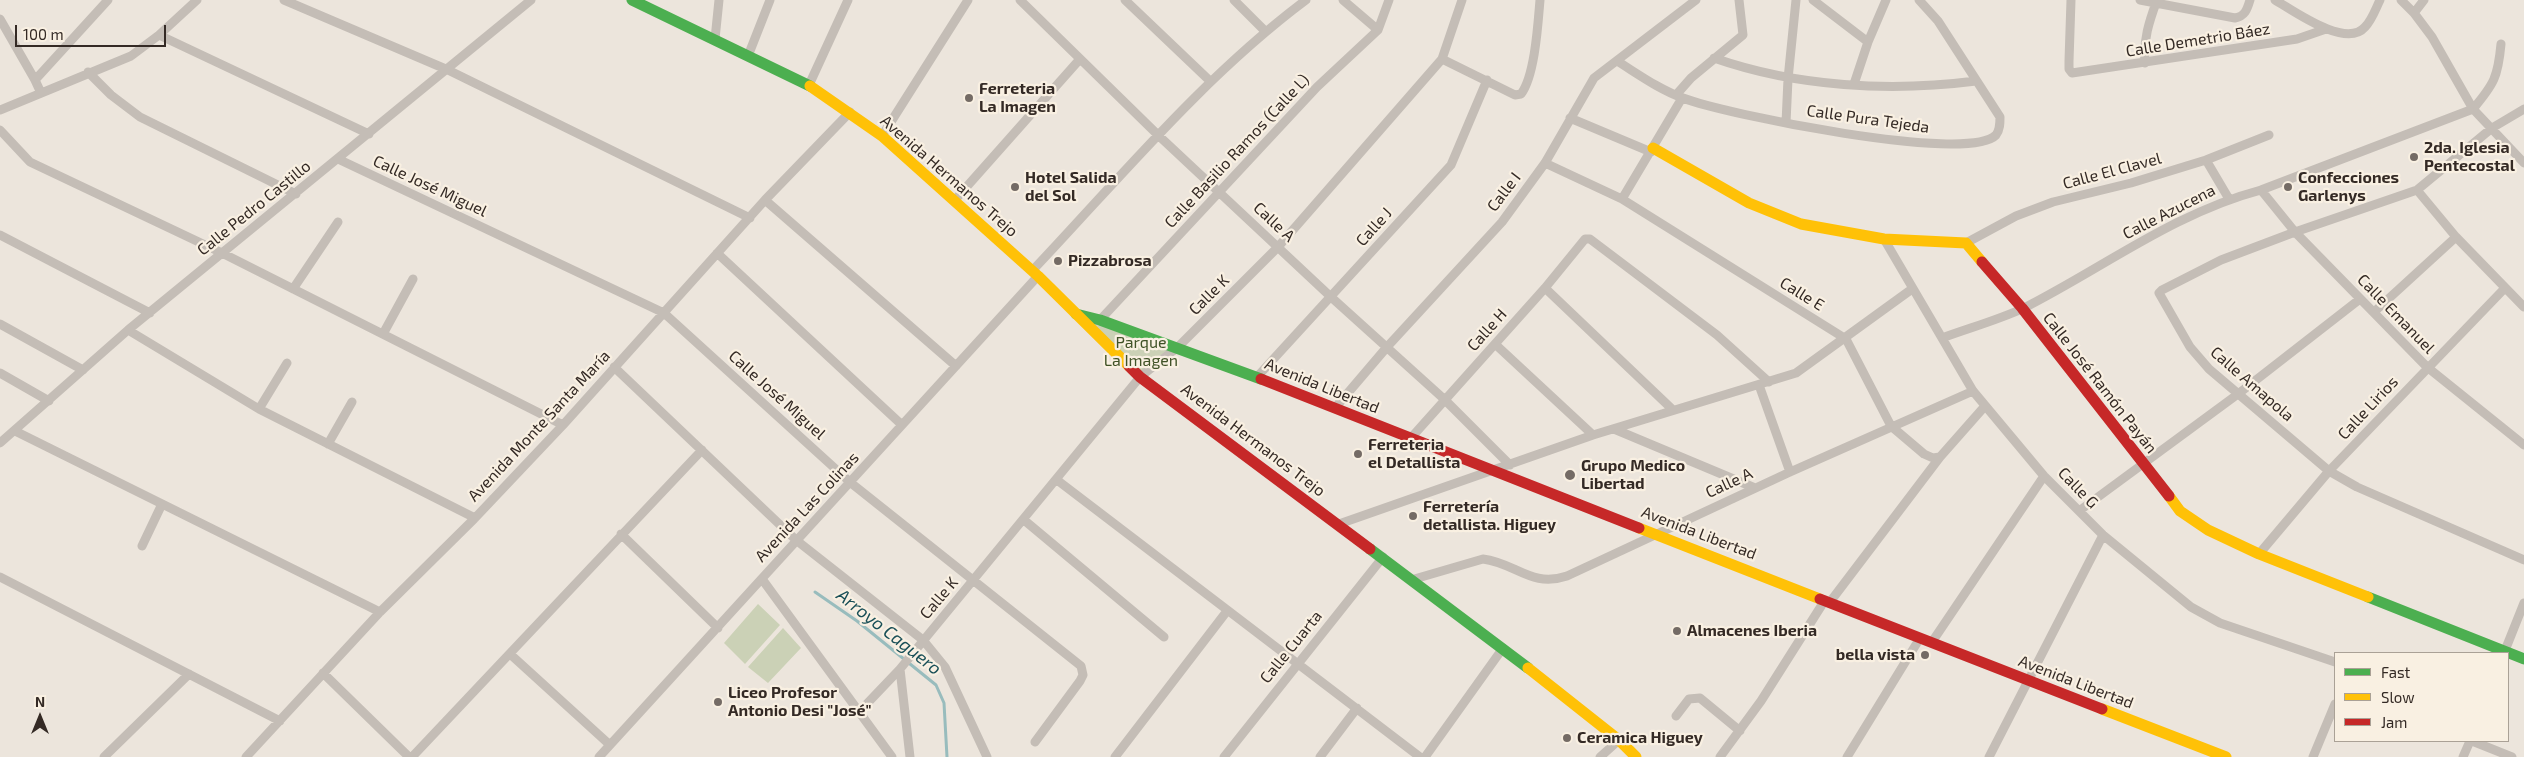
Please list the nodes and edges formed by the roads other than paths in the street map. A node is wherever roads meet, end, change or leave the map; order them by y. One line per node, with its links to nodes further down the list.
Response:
1 (108, 0): 50 (street)
2 (197, 0): 37 (street)
3 (284, 0): 47 (street)
4 (531, 0): 47 (street, Calle Pedro Castillo)
5 (634, 0): 38 (street, Avenida Hermanos Trejo)
6 (719, 0): 38 (street)
7 (770, 0): 41 (street)
8 (848, 0): 55 (street)
9 (968, 0): 68 (street)
10 (1020, 0): 43 (street, Calle A)
11 (1125, 0): 52 (street)
12 (1234, 0): 35 (street)
13 (1306, 0): 35 (street, Avenida Las Colinas)
14 (1343, 0): 36 (street)
15 (1390, 0): 36 (street, Calle Basilio Ramos (Calle L))
16 (1462, 0): 44 (street, Calle K)
17 (1540, 0): 51 (street)
18 (1696, 0): 45 (street, Calle I)
19 (1739, 0): 42 (street)
20 (1796, 0): 49 (street)
21 (1813, 0): 39 (street)
22 (1886, 0): 39 (street)
23 (1919, 0): 53 (street, Calle Pura Tejeda)
24 (2071, 0): 46 (street, Calle Demetrio Báez)
25 (2140, 0): 31 (street)
26 (2250, 0): 31 (street)
27 (2275, 0): 34 (street)
28 (2380, 0): 34 (street)
29 (2401, 0): 32 (street)
30 (2424, 0): 32 (street)
31 (2156, 1): 46 (street)
32 (2414, 12): 58 (street)
33 (0, 18): 50 (street)
34 (2326, 29): 46 (street, Calle Demetrio Báez)
35 (1265, 30): 52 (street, Avenida Las Colinas)
36 (1378, 30): 77 (street, Calle Basilio Ramos (Calle L))
37 (159, 35): 48 (street); 66 (street)
38 (715, 39): 41 (street, Avenida Hermanos Trejo)
39 (1868, 42): 54 (street)
40 (2501, 44): 58 (street)
41 (748, 56): 55 (street, Avenida Hermanos Trejo)
42 (1714, 58): 49 (street); 57 (street)
43 (1080, 59): 69 (street, Calle A); 82 (street)
44 (1442, 59): 51 (street); 90 (street, Calle K)
45 (1617, 61): 57 (street, Calle Pura Tejeda); 62 (street, Calle I)
46 (2145, 63)
47 (448, 70): 66 (street, Calle Pedro Castillo); 83 (street)
48 (88, 72): 56 (street); 78 (street)
49 (1788, 79): 54 (street); 63 (street)
50 (35, 80): 56 (street)
51 (1487, 80): 99 (street, Calle J)
52 (1210, 81): 69 (street, Avenida Las Colinas)
53 (1976, 81): 54 (street); 63 (street, Calle Pura Tejeda)
54 (1854, 84)
55 (809, 85): 61 (street, Avenida Hermanos Trejo)
56 (41, 93): 60 (street)
57 (1679, 96): 63 (street, Calle Pura Tejeda); 70 (street)
58 (2473, 109): 64 (street); 75 (street, Calle Azucena)
59 (2524, 109): 64 (street, Calle Amapola)
60 (0, 110)
61 (850, 112): 68 (street, Avenida Hermanos Trejo); 81 (street, Avenida Monte Santa María)
62 (1570, 118): 70 (street); 73 (street, Calle I)
63 (1786, 123)
64 (2492, 128): 74 (street); 76 (street, Calle Amapola)
65 (0, 130): 91 (street)
66 (369, 134): 71 (street, Calle Pedro Castillo)
67 (2269, 135): 72 (street, Calle El Clavel)
68 (882, 136): 82 (street, Avenida Hermanos Trejo)
69 (1159, 136): 77 (street, Calle A); 93 (street, Avenida Las Colinas)
70 (1652, 150): 79 (street); 88 (street)
71 (338, 159): 78 (street, Calle Pedro Castillo); 105 (street, Calle José Miguel)
72 (2206, 160): 80 (street); 89 (street, Calle El Clavel)
73 (1546, 163): 79 (street, Calle E); 115 (street, Calle I)
74 (2524, 163)
75 (2261, 190): 80 (street, Calle Azucena); 85 (street, Calle Emanuel)
76 (2417, 190): 85 (street, Calle Amapola); 87 (street)
77 (1220, 192): 90 (street, Calle A); 107 (street, Calle Basilio Ramos (Calle L))
78 (296, 194): 91 (street, Calle Pedro Castillo)
79 (1622, 199): 112 (street, Calle E)
80 (2228, 199): 101 (street, Calle Azucena)
81 (765, 200): 83 (street, Avenida Monte Santa María); 117 (street)
82 (954, 201): 93 (street, Avenida Hermanos Trejo)
83 (750, 218): 92 (street, Avenida Monte Santa María)
84 (338, 222): 96 (street)
85 (2295, 232): 100 (street, Calle Emanuel); 127 (street, Calle Amapola)
86 (0, 235): 104 (street)
87 (2456, 236): 98 (street); 103 (street)
88 (1884, 238): 89 (street); 97 (street, Calle G)
89 (1966, 243): 101 (street, Calle José Ramón Payán)
90 (1278, 247): 99 (street, Calle A); 114 (street, Calle K)
91 (222, 253): 96 (street); 104 (street, Calle Pedro Castillo)
92 (717, 253): 105 (street, Avenida Monte Santa María); 136 (street)
93 (1035, 274): 106 (street, Avenida Hermanos Trejo); 117 (street, Avenida Las Colinas)
94 (413, 279): 110 (street)
95 (1545, 288): 113 (street, Calle H); 124 (street, Calle H); 134 (street)
96 (293, 289): 110 (street)
97 (1912, 289): 111 (street, Calle G); 112 (street)
98 (2504, 289): 102 (street); 119 (street, Calle Lirios)
99 (1331, 297): 115 (street, Calle A); 123 (street, Calle J)
100 (2360, 299): 103 (street, Calle Emanuel); 127 (street)
101 (2022, 308): 111 (street, Calle Azucena); 147 (street, Calle José Ramón Payán)
102 (2524, 308)
103 (2374, 312): 119 (street, Calle Emanuel)
104 (150, 313): 109 (street, Calle Pedro Castillo)
105 (664, 313): 118 (street, Avenida Monte Santa María); 154 (street, Calle José Miguel)
106 (1074, 314): 107 (street, Avenida Libertad); 122 (street, Avenida Hermanos Trejo)
107 (1100, 320): 114 (street, Avenida Libertad)
108 (0, 324): 120 (street)
109 (128, 330): 120 (street, Calle Pedro Castillo); 133 (street)
110 (383, 334): 135 (street)
111 (1942, 338): 126 (street, Calle G)
112 (1846, 339): 124 (street); 137 (street)
113 (1495, 344): 128 (street, Calle H); 140 (street)
114 (1178, 347): 122 (street, Calle K); 123 (street, Avenida Libertad)
115 (1387, 347): 128 (street, Calle A); 132 (street, Calle I)
116 (287, 364): 133 (street)
117 (956, 366): 136 (street, Avenida Las Colinas)
118 (614, 367): 135 (street, Avenida Monte Santa María); 145 (street)
119 (2427, 367): 144 (street, Calle Emanuel); 150 (street, Calle Lirios)
120 (83, 370): 129 (street, Calle Pedro Castillo)
121 (0, 373): 129 (street)
122 (1140, 377): 153 (street, Calle K); 160 (street, Avenida Hermanos Trejo)
123 (1258, 377): 132 (street, Avenida Libertad)
124 (1769, 382): 125 (street)
125 (1759, 385): 134 (street); 151 (street)
126 (1973, 391): 131 (street, Calle G); 137 (street, Calle A)
127 (2238, 394): 147 (street); 150 (street, Calle Amapola)
128 (1444, 399): 141 (street, Calle H); 148 (street, Calle A)
129 (48, 401): 139 (street, Calle Pedro Castillo)
130 (352, 402): 143 (street)
131 (1985, 406): 146 (street); 152 (street, Calle G)
132 (1335, 408): 141 (street, Avenida Libertad)
133 (259, 409): 143 (street)
134 (1674, 410): 138 (street)
135 (563, 424): 158 (street, Avenida Monte Santa María)
136 (902, 424): 154 (street, Avenida Las Colinas)
137 (1891, 426): 146 (street); 151 (street, Calle A)
138 (1614, 428): 140 (street); 155 (street)
139 (15, 431): 142 (street, Calle Pedro Castillo); 156 (street)
140 (1593, 434): 148 (street)
141 (1410, 439): 149 (street, Avenida Libertad)
142 (0, 443)
143 (328, 444): 158 (street)
144 (2524, 445)
145 (702, 450): 161 (street); 164 (street)
146 (1940, 457): 173 (street)
147 (2142, 463): 157 (street); 166 (street, Calle José Ramón Payán)
148 (1510, 464): 149 (street)
149 (1492, 471): 160 (street); 162 (street, Avenida Libertad)
150 (2329, 471): 166 (street, Calle Lirios); 168 (street, Calle Amapola)
151 (1790, 472): 155 (street, Calle A)
152 (2044, 476): 157 (street, Calle G); 181 (street)
153 (1057, 480): 159 (street, Calle K); 175 (street)
154 (851, 483): 164 (street, Avenida Las Colinas); 171 (street, Calle José Miguel)
155 (1755, 488): 162 (street, Calle A)
156 (162, 504): 165 (street); 176 (street)
157 (2078, 511): 163 (street, Calle G)
158 (475, 518): 176 (street, Avenida Monte Santa María)
159 (1024, 520): 171 (street, Calle K); 178 (street)
160 (1339, 524): 167 (street, Avenida Hermanos Trejo)
161 (621, 534): 177 (street); 185 (street)
162 (1657, 534): 172 (street, Calle A); 173 (street, Avenida Libertad)
163 (2103, 535): 189 (street, Calle G); 193 (street)
164 (796, 540): 170 (street, Avenida Las Colinas); 180 (street)
165 (142, 546)
166 (2259, 554): 183 (street, Calle José Ramón Payán)
167 (1383, 557): 172 (street, Avenida Hermanos Trejo); 188 (street, Calle Cuarta)
168 (2524, 560)
169 (0, 577): 192 (street)
170 (762, 579): 177 (street, Avenida Las Colinas); 196 (street)
171 (974, 579): 180 (street, Calle K); 201 (street, Calle José Miguel)
172 (1411, 580): 182 (street, Avenida Hermanos Trejo)
173 (1827, 601): 179 (street, Avenida Libertad); 199 (street)
174 (2524, 603): 184 (street)
175 (1227, 611): 188 (street); 212 (street)
176 (380, 612): 191 (street, Avenida Monte Santa María)
177 (718, 628): 204 (street, Avenida Las Colinas)
178 (1164, 637)
179 (1920, 638): 181 (street, Avenida Libertad); 220 (street)
180 (923, 640): 190 (street, Calle K); 211 (street)
181 (1932, 642): 193 (street, Avenida Libertad)
182 (1503, 648): 200 (street, Avenida Hermanos Trejo); 216 (street)
183 (2503, 652)
184 (2505, 652)
185 (510, 654): 204 (street); 207 (street)
186 (2509, 654): 187 (street, Calle José Ramón Payán)
187 (2524, 660)
188 (1297, 662): 195 (street); 213 (street, Calle Cuarta)
189 (2334, 662)
190 (902, 667): 196 (street, Calle K); 210 (street)
191 (322, 673): 198 (street, Avenida Monte Santa María); 207 (street)
192 (189, 674): 198 (street); 205 (street)
193 (2028, 681): 221 (street); 222 (street, Avenida Libertad)
194 (2334, 706): 223 (street)
195 (1356, 708): 214 (street); 215 (street)
196 (859, 712): 209 (street)
197 (1676, 716): 199 (street)
198 (280, 721): 206 (street, Avenida Monte Santa María)
199 (1740, 731): 219 (street)
200 (1619, 740): 217 (street); 218 (street, Avenida Hermanos Trejo)
201 (1034, 742)
202 (2470, 742): 224 (street)
203 (2474, 742): 225 (street)
204 (610, 745): 208 (street, Avenida Las Colinas)
205 (104, 757)
206 (246, 757)
207 (410, 757)
208 (599, 757)
209 (892, 757)
210 (910, 757)
211 (987, 757)
212 (1115, 757)
213 (1224, 757)
214 (1320, 757)
215 (1420, 757)
216 (1425, 757)
217 (1600, 757)
218 (1636, 757)
219 (1720, 757)
220 (1847, 757)
221 (1989, 757)
222 (2226, 757)
223 (2312, 757)
224 (2463, 757)
225 (2512, 757)

